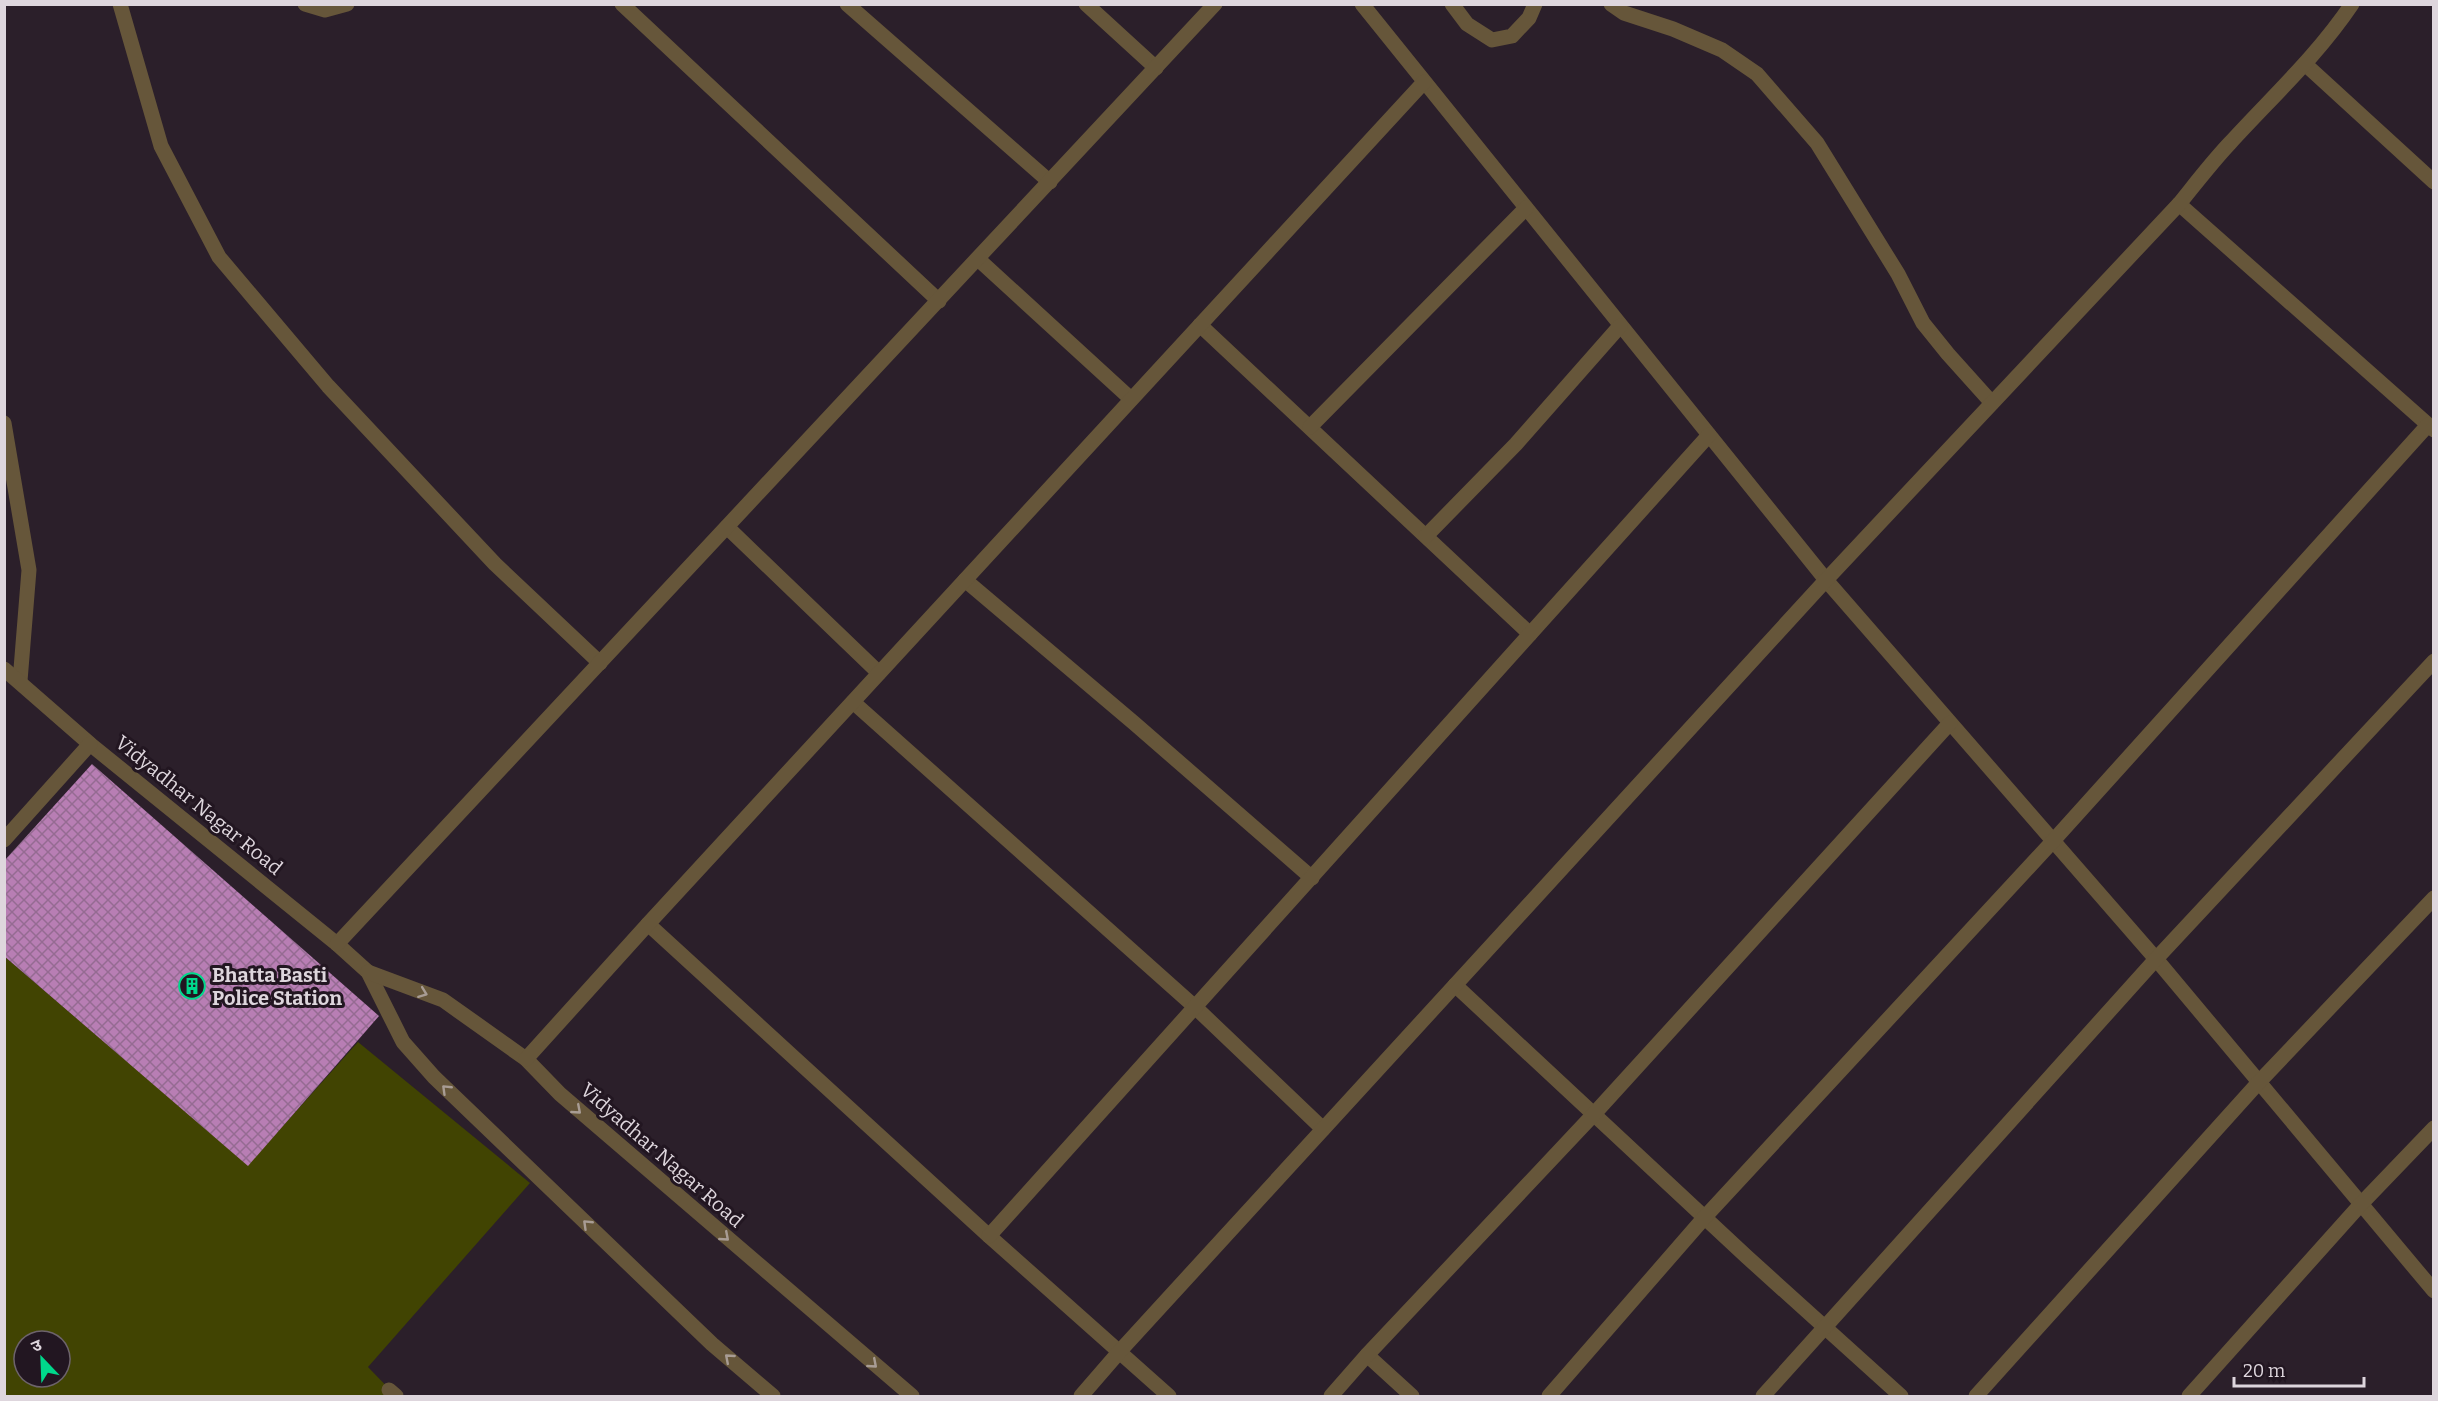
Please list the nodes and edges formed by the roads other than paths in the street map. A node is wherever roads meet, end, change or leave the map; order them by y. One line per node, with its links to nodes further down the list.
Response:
1 (120, 4): 36 (street)
2 (304, 4): 3 (street)
3 (347, 4)
4 (622, 4): 21 (street)
5 (847, 4): 16 (street)
6 (1086, 4): 14 (street)
7 (1215, 4): 14 (street)
8 (1362, 4): 15 (street)
9 (1452, 4): 10 (street)
10 (1536, 4)
11 (1611, 4): 25 (street)
12 (2352, 4): 13 (street)
13 (2305, 64): 17 (street); 18 (street)
14 (1156, 68): 16 (street)
15 (1424, 82): 19 (street); 22 (street)
16 (1050, 182): 20 (street)
17 (2433, 182)
18 (2180, 204): 25 (street); 28 (street)
19 (1526, 208): 23 (street); 27 (street)
20 (978, 260): 21 (street); 24 (street)
21 (939, 301): 30 (street)
22 (1200, 325): 24 (street); 27 (street)
23 (1620, 326): 29 (street); 31 (street)
24 (1131, 399): 32 (street)
25 (1992, 403): 33 (street)
26 (4, 423): 39 (street)
27 (1310, 427): 31 (street)
28 (2431, 427): 44 (street)
29 (1709, 435): 33 (street); 34 (street)
30 (727, 527): 36 (street); 38 (street)
31 (1426, 536): 34 (street)
32 (965, 580): 38 (street); 45 (street)
33 (1826, 580): 41 (street); 51 (street)
34 (1530, 634): 45 (street)
35 (2433, 661): 49 (street)
36 (600, 663): 48 (street)
37 (4, 669): 39 (street, Vidyadhar Nagar Road)
38 (879, 673): 40 (street)
39 (20, 681): 42 (street, Vidyadhar Nagar Road)
40 (852, 702): 47 (street); 52 (street)
41 (1950, 723): 44 (street); 55 (street)
42 (90, 744): 43 (street); 48 (street, Vidyadhar Nagar Road)
43 (4, 840)
44 (2054, 841): 49 (street); 59 (street)
45 (1312, 878): 52 (street)
46 (2433, 898): 54 (street)
47 (648, 924): 53 (street); 60 (street)
48 (337, 944): 50 (street, Vidyadhar Nagar Road)
49 (2156, 959): 54 (street); 62 (street)
50 (368, 972): 53 (street, Vidyadhar Nagar Road, one-way to 53); 65 (street, Vidyadhar Nagar Road, one-way to 50)
51 (1455, 985): 55 (street); 57 (street)
52 (1195, 1007): 57 (street); 60 (street)
53 (526, 1059): 66 (street, Vidyadhar Nagar Road, one-way to 66)
54 (2259, 1082): 58 (street); 74 (street)
55 (1594, 1114): 59 (street); 64 (street)
56 (2433, 1128): 58 (street)
57 (1323, 1129): 63 (street)
58 (2361, 1204): 61 (street); 75 (street)
59 (1704, 1218): 62 (street); 71 (street)
60 (989, 1236): 63 (street)
61 (2433, 1291)
62 (1825, 1327): 72 (street); 73 (street)
63 (1120, 1351): 67 (street); 68 (street)
64 (1367, 1355): 69 (street); 70 (street)
65 (773, 1396)
66 (912, 1396)
67 (1081, 1396)
68 (1169, 1396)
69 (1331, 1396)
70 (1412, 1396)
71 (1549, 1396)
72 (1763, 1396)
73 (1901, 1396)
74 (1976, 1396)
75 (2188, 1396)

